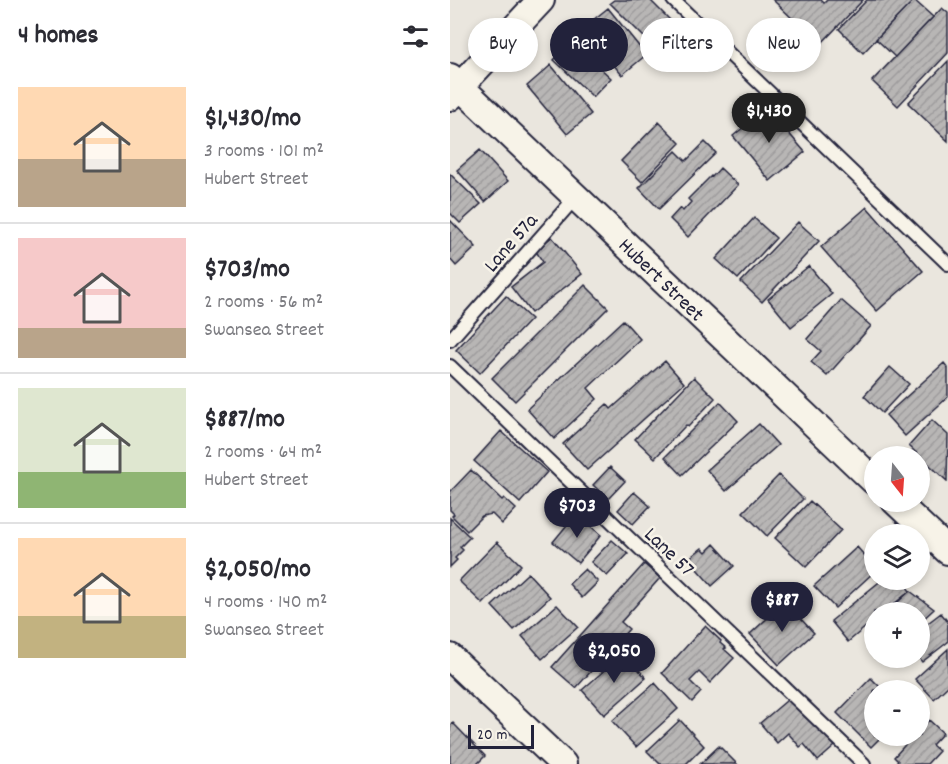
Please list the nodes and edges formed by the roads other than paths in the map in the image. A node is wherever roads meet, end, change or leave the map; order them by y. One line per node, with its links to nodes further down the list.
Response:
1 (541, 0): 3 (street)
2 (673, 0): 5 (lane)
3 (453, 87): 4 (street, Hubert Street)
4 (576, 197): 6 (lane, Lane 57a); 8 (street, Hubert Street)
5 (948, 264)
6 (450, 340)
7 (450, 366): 13 (lane, Lane 57)
8 (864, 471)
9 (907, 512): 10 (street)
10 (948, 551)
11 (450, 657): 12 (street)
12 (563, 764)
13 (864, 764)

